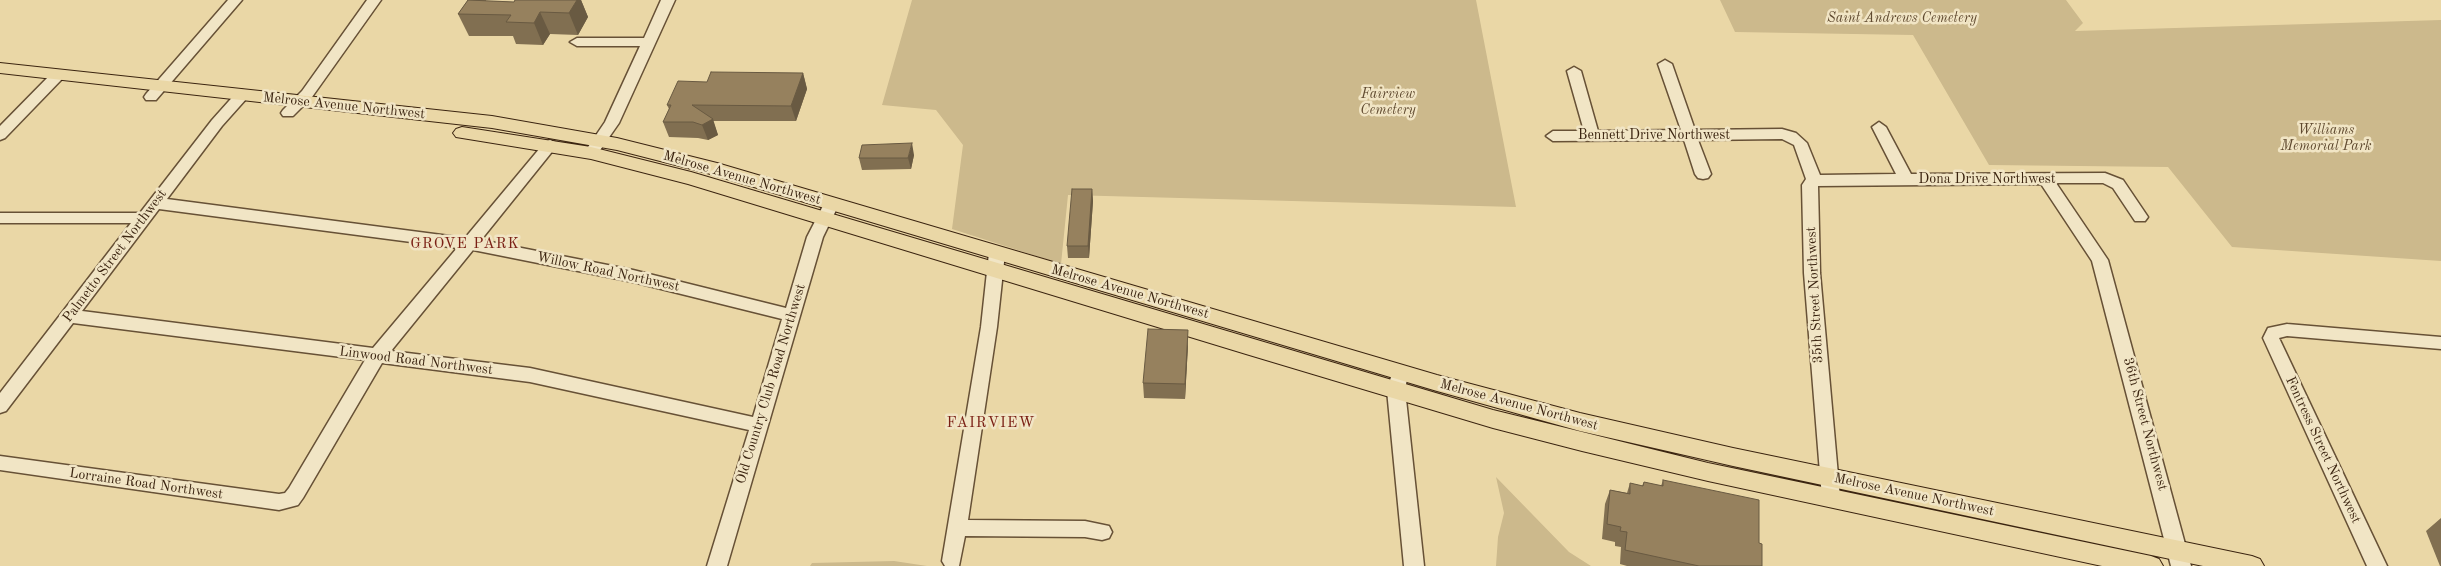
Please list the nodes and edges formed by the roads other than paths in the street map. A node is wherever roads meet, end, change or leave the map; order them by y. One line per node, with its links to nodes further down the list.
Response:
1 (235, 0): 11 (street)
2 (374, 0): 13 (street)
3 (668, 0): 5 (street)
4 (577, 42): 5 (street)
5 (650, 42): 20 (street)
6 (1665, 64): 17 (street)
7 (0, 68): 9 (main road, Melrose Avenue Northwest)
8 (1574, 71): 16 (street)
9 (53, 80): 10 (main road, Melrose Avenue Northwest); 11 (main road, Melrose Avenue Northwest); 15 (street)
10 (0, 81)
11 (156, 92): 12 (main road, Melrose Avenue Northwest)
12 (237, 101): 13 (main road, Melrose Avenue Northwest); 25 (street, Palmetto Street Northwest)
13 (294, 107): 19 (main road, Melrose Avenue Northwest); 20 (main road, Melrose Avenue Northwest)
14 (1879, 127): 23 (street)
15 (0, 135)
16 (1592, 135): 17 (street, Bennett Drive Northwest); 18 (street, Bennett Drive Northwest)
17 (1689, 135): 21 (street); 24 (street, Bennett Drive Northwest)
18 (1553, 136)
19 (550, 146): 20 (main road, Melrose Avenue Northwest); 30 (street)
20 (596, 147): 26 (main road, Melrose Avenue Northwest)
21 (1703, 174)
22 (2045, 178): 23 (street, Dona Drive Northwest); 27 (street, Dona Drive Northwest); 43 (street, 36th Street Northwest)
23 (1906, 179): 24 (street, Dona Drive Northwest)
24 (1814, 180): 40 (street, 35th Street Northwest)
25 (155, 203): 29 (street, Palmetto Street Northwest); 30 (street, Willow Road Northwest)
26 (827, 211): 31 (main road, Melrose Avenue Northwest); 32 (street, Old Country Club Road Northwest)
27 (2140, 217)
28 (0, 218): 29 (street)
29 (144, 218): 33 (street, Palmetto Street Northwest)
30 (470, 244): 32 (street, Willow Road Northwest); 35 (street)
31 (996, 261): 36 (main road, Melrose Avenue Northwest); 41 (street)
32 (792, 315): 38 (street, Old Country Club Road Northwest)
33 (69, 316): 35 (street, Linwood Road Northwest); 37 (street, Palmetto Street Northwest)
34 (2441, 343): 49 (street, Fentress Street Northwest)
35 (378, 356): 38 (street, Linwood Road Northwest); 39 (street, Lorraine Road Northwest)
36 (1398, 381): 40 (main road, Melrose Avenue Northwest); 46 (street)
37 (0, 406)
38 (758, 425): 45 (street, Old Country Club Road Northwest)
39 (0, 463)
40 (1830, 488): 43 (main road, Melrose Avenue Northwest); 47 (main road, Melrose Avenue Northwest)
41 (958, 528): 42 (street); 44 (street)
42 (1102, 532)
43 (2180, 558): 48 (main road, Melrose Avenue Northwest)
44 (952, 561)
45 (717, 566)
46 (1414, 566)
47 (2151, 566)
48 (2252, 566)
49 (2377, 566)

